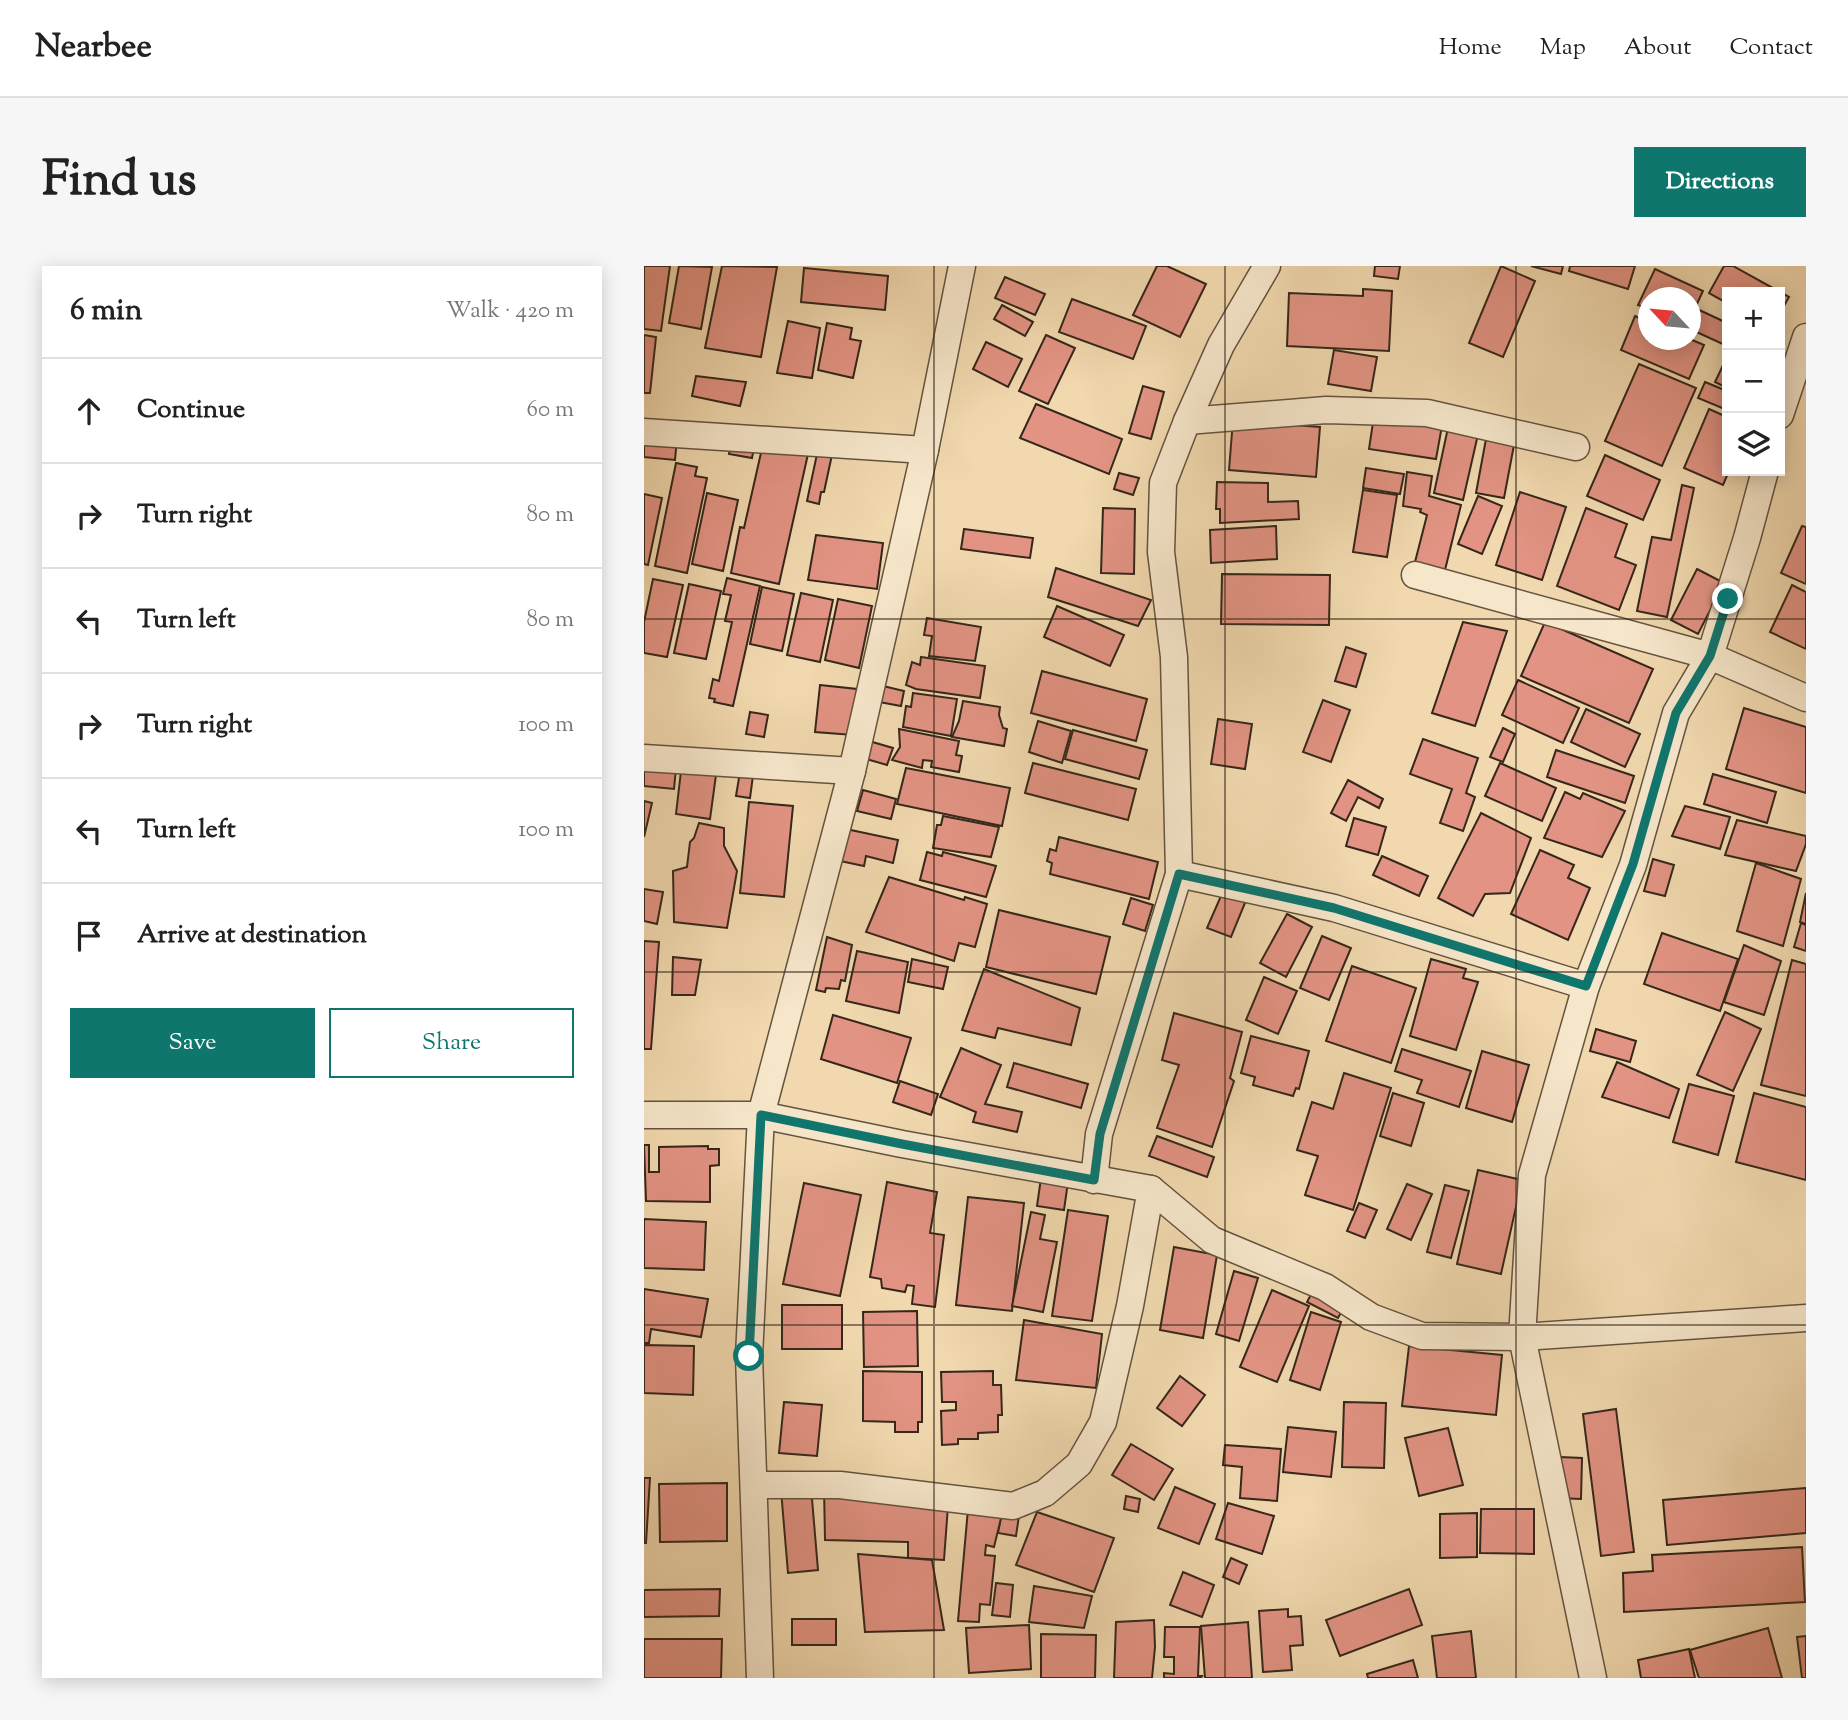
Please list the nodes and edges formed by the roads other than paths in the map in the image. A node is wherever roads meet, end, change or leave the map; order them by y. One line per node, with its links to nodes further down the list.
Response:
1 (962, 266): 8 (street)
2 (1267, 266): 5 (street)
3 (1806, 337): 4 (street)
4 (1781, 413)
5 (1187, 421): 7 (street); 15 (street)
6 (644, 432): 8 (street)
7 (1576, 447)
8 (925, 450): 14 (street)
9 (1764, 476): 11 (street)
10 (1415, 575): 11 (street)
11 (1710, 656): 12 (street); 16 (street)
12 (1806, 698)
13 (644, 758): 14 (street)
14 (852, 771): 18 (street)
15 (1179, 874): 16 (street); 19 (street)
16 (1586, 986): 22 (street)
17 (644, 1115): 18 (street)
18 (761, 1115): 19 (street); 23 (street)
19 (1094, 1180): 20 (street)
20 (1151, 1189): 22 (street); 23 (street)
21 (1806, 1318): 22 (street)
22 (1522, 1337): 25 (street)
23 (754, 1485): 24 (street)
24 (760, 1678)
25 (1593, 1678)

